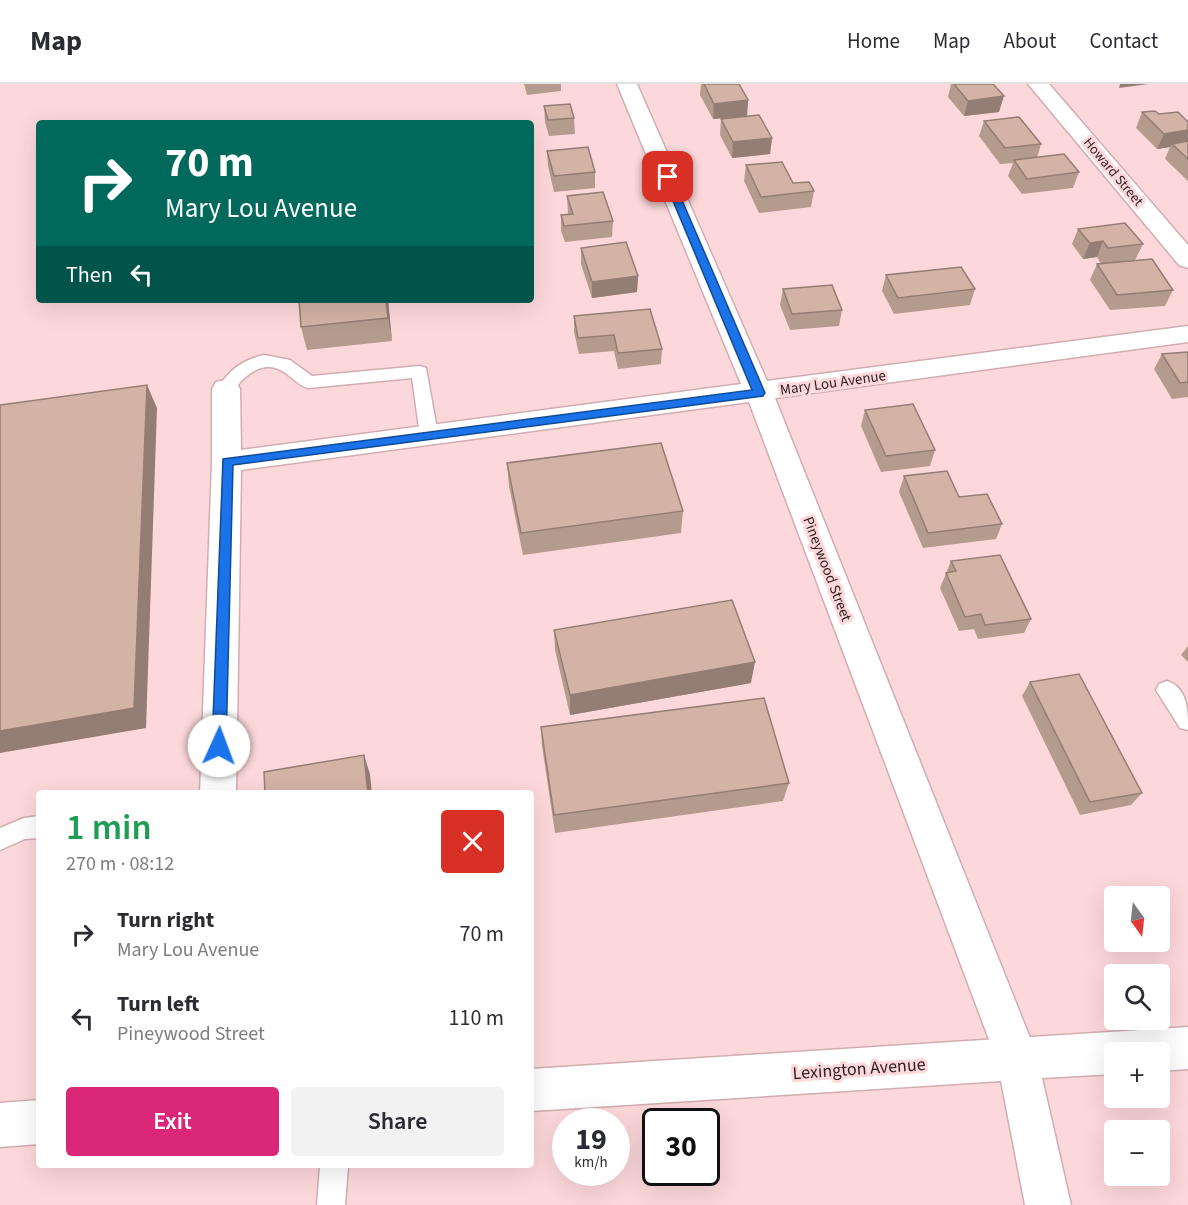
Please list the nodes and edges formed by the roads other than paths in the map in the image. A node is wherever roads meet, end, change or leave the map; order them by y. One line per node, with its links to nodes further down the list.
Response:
1 (627, 84): 6 (street, Pineywood Street)
2 (1038, 84): 3 (street, Howard Street)
3 (1188, 260)
4 (1188, 334): 6 (street, Mary Lou Avenue)
5 (226, 389): 7 (lane); 8 (street)
6 (759, 393): 7 (street, Mary Lou Avenue); 15 (street, Pineywood Street)
7 (429, 435): 8 (street, Mary Lou Avenue)
8 (227, 462): 11 (street)
9 (1167, 690): 10 (lane)
10 (1188, 721)
11 (218, 790)
12 (36, 828): 13 (lane)
13 (0, 839)
14 (1188, 1048): 15 (street, Lexington Avenue)
15 (1017, 1058): 16 (street, Lexington Avenue); 21 (street, Pineywood Street)
16 (534, 1090)
17 (36, 1122): 18 (street)
18 (0, 1125)
19 (334, 1168): 20 (lane)
20 (331, 1205)
21 (1048, 1205)

